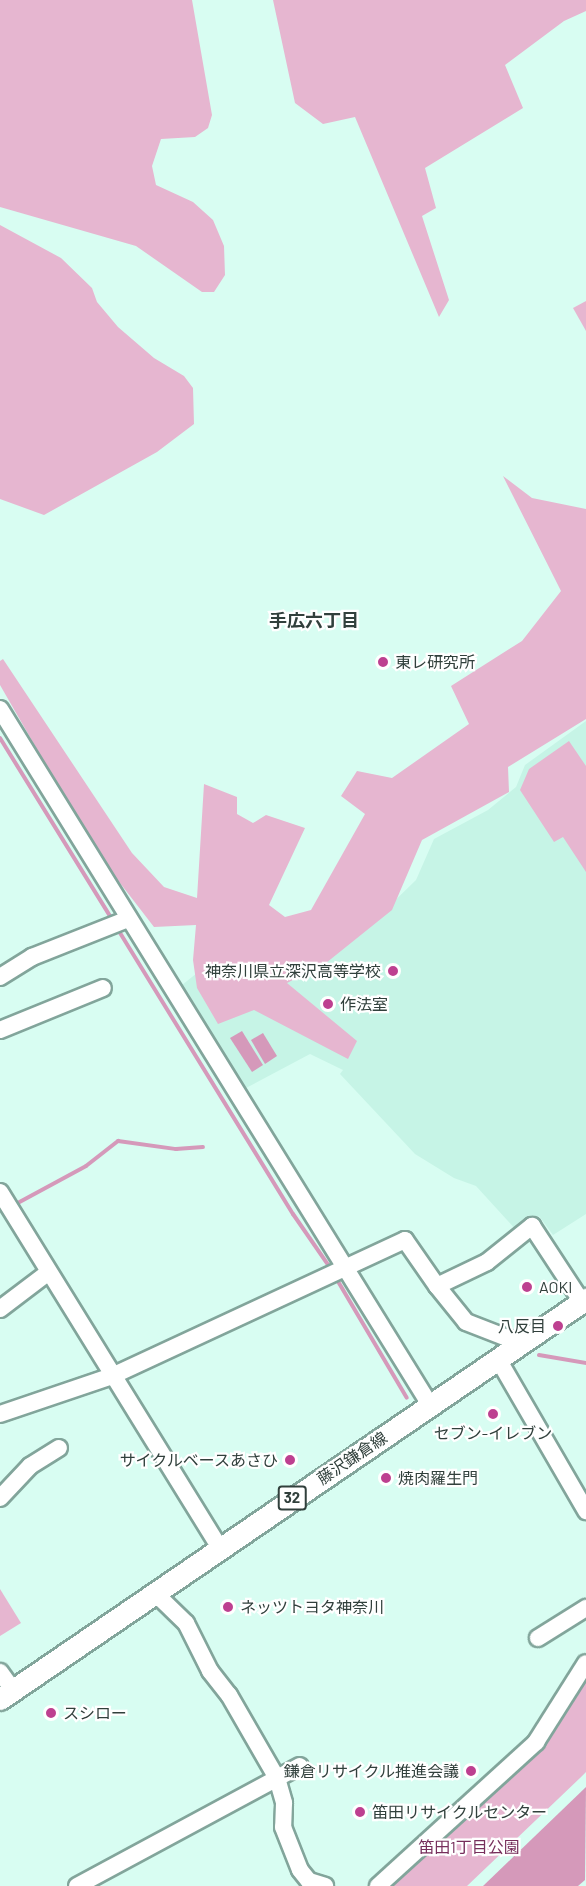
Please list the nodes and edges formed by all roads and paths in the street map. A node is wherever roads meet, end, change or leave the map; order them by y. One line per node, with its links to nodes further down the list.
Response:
1 (0, 709): 2 (street)
2 (128, 919): 3 (street); 7 (street)
3 (0, 977)
4 (103, 988): 5 (street)
5 (0, 1029)
6 (0, 1191): 8 (street)
7 (342, 1267): 9 (street); 14 (street); 15 (street)
8 (49, 1272): 11 (street); 14 (street)
9 (437, 1286): 10 (street); 12 (street)
10 (584, 1300): 12 (main road, 藤沢鎌倉線 / 32)
11 (0, 1309)
12 (520, 1343): 13 (main road, 藤沢鎌倉線 / 32)
13 (498, 1359): 15 (main road, 藤沢鎌倉線 / 32); 19 (street)
14 (112, 1376): 16 (street); 20 (street)
15 (430, 1405): 20 (main road, 藤沢鎌倉線 / 32)
16 (0, 1414)
17 (59, 1448): 18 (street)
18 (0, 1498)
19 (586, 1511)
20 (220, 1548): 21 (main road, 藤沢鎌倉線 / 32)
21 (155, 1593): 26 (main road, 藤沢鎌倉線 / 32); 28 (street)
22 (586, 1608): 23 (street)
23 (538, 1638)
24 (586, 1663): 32 (street)
25 (0, 1672): 26 (street)
26 (6, 1695)
27 (300, 1766): 28 (street)
28 (277, 1778): 29 (street); 30 (street)
29 (306, 1883): 31 (street)
30 (77, 1886)
31 (325, 1886)
32 (378, 1886)

